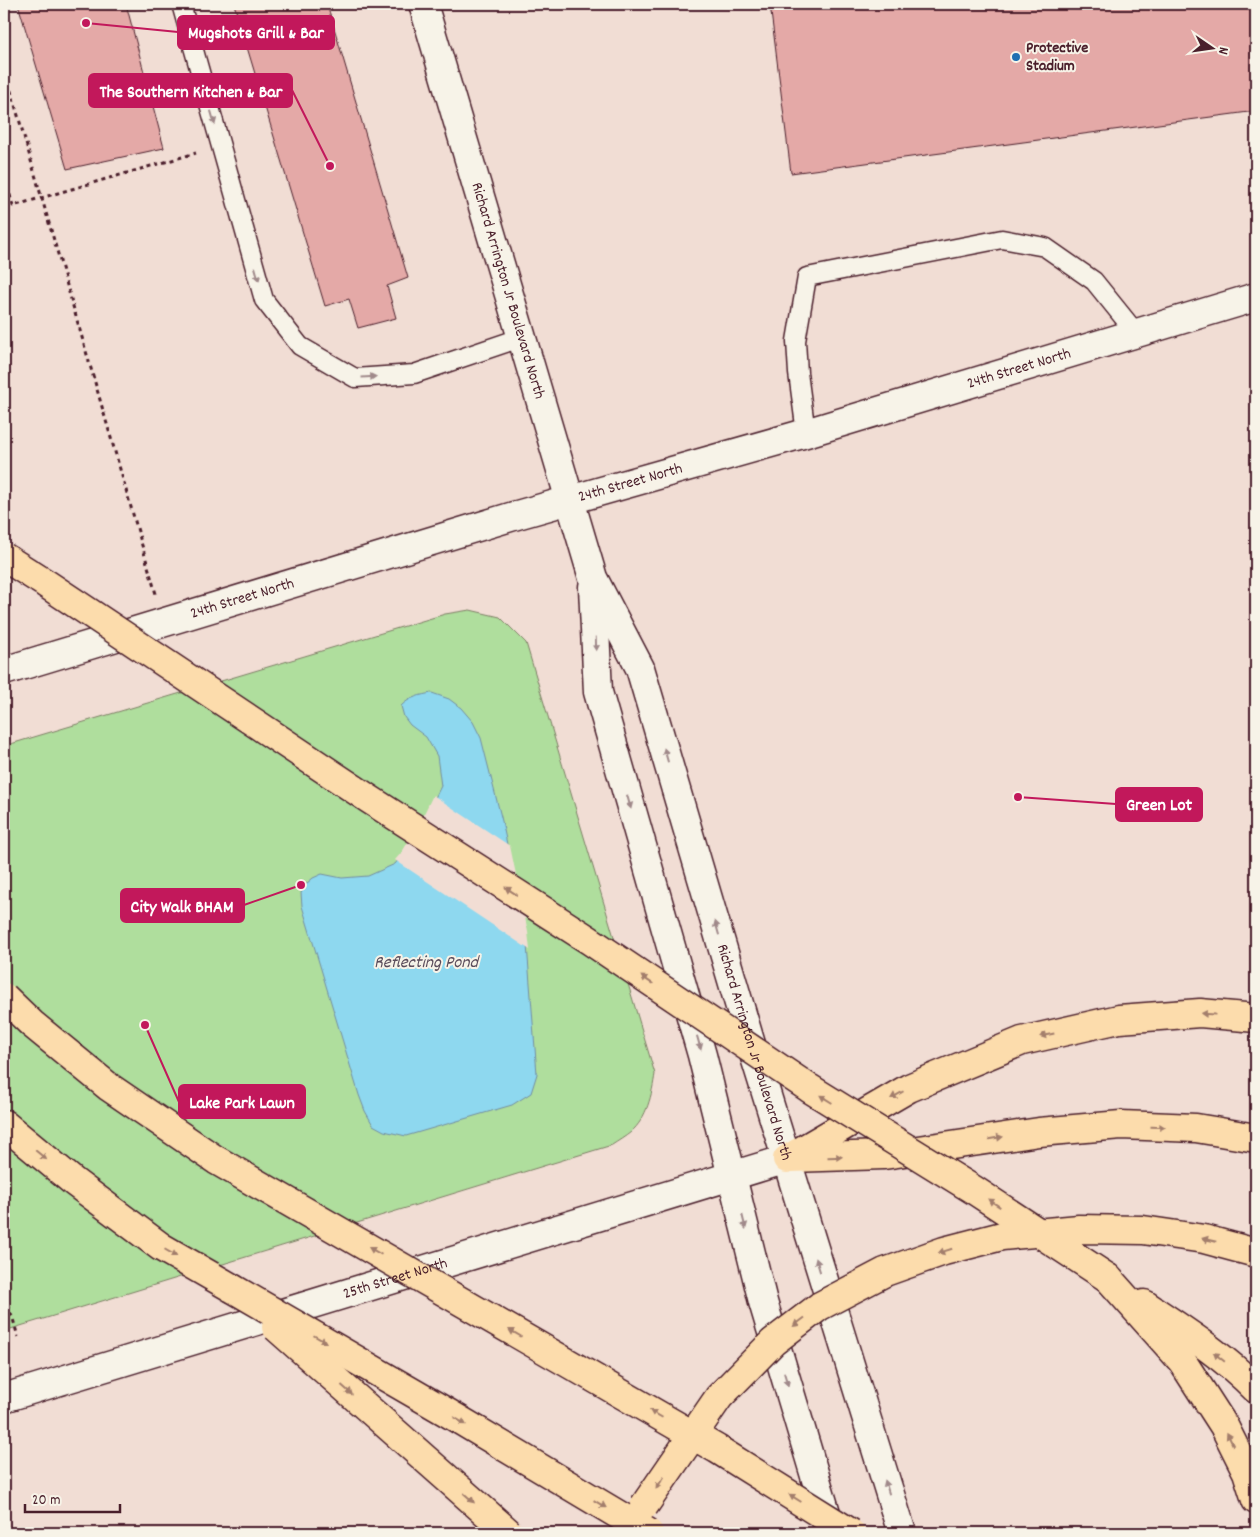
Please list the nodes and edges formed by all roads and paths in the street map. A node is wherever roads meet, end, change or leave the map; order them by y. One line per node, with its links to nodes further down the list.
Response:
1 (181, 4): 4 (lane, one-way to 4)
2 (423, 4): 9 (street, Richard Arrington Jr Boulevard North)
3 (4, 66): 6 (path)
4 (221, 146): 6 (path); 9 (lane, one-way to 9)
5 (4, 181): 6 (path)
6 (42, 198): 14 (path)
7 (1256, 297): 8 (street, 24th Street North)
8 (1136, 333): 10 (street, 24th Street North); 10 (lane)
9 (522, 338): 11 (street, Richard Arrington Jr Boulevard North)
10 (806, 433): 11 (street, 24th Street North)
11 (571, 500): 13 (street, Richard Arrington Jr Boulevard North); 14 (street, 24th Street North)
12 (4, 557): 23 (highway, one-way to 12, bridge)
13 (593, 578): 20 (street, Richard Arrington Jr Boulevard North, one-way to 13); 21 (street, Richard Arrington Jr Boulevard North, one-way to 21)
14 (164, 622): 15 (street, 24th Street North)
15 (4, 671)
16 (4, 997): 36 (highway, one-way to 16, bridge)
17 (1256, 1018): 20 (highway, one-way to 20)
18 (4, 1124): 24 (highway, one-way to 24)
19 (1256, 1138): 20 (highway, one-way to 19)
20 (786, 1159): 21 (street, 25th Street North); 37 (street, Richard Arrington Jr Boulevard North, one-way to 20)
21 (732, 1175): 28 (street, 25th Street North); 35 (street, Richard Arrington Jr Boulevard North, one-way to 35)
22 (1256, 1253): 30 (highway, one-way to 30, bridge)
23 (1108, 1278): 27 (highway, one-way to 23); 29 (highway, one-way to 23)
24 (232, 1288): 31 (highway, one-way to 31, bridge); 34 (highway, one-way to 34, bridge)
25 (4, 1298): 26 (path)
26 (18, 1337)
27 (1256, 1389)
28 (4, 1398)
29 (1256, 1500)
30 (644, 1506): 32 (highway); 33 (highway)
31 (509, 1533)
32 (627, 1533)
33 (632, 1533)
34 (649, 1533)
35 (832, 1533)
36 (851, 1533)
37 (902, 1533)

